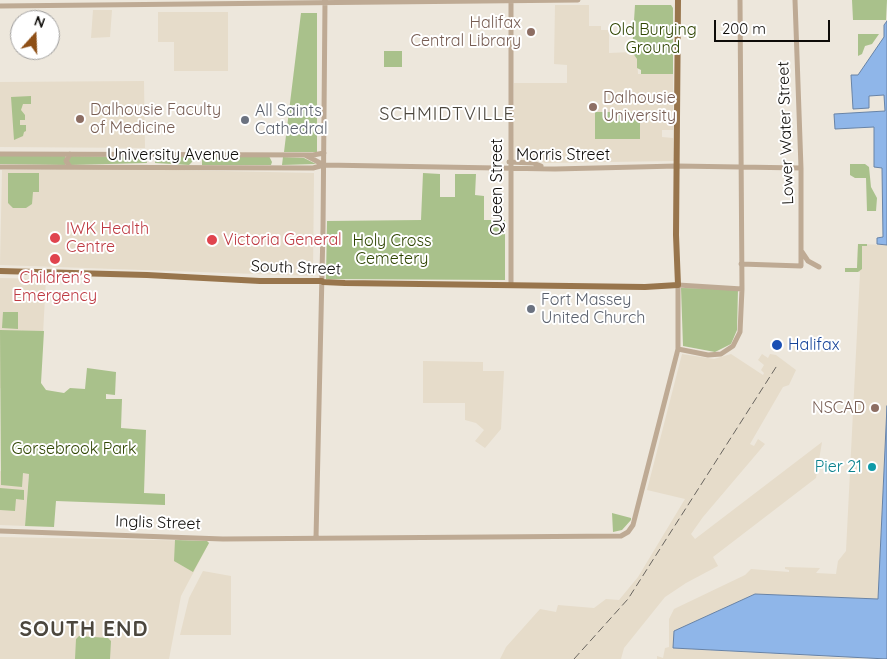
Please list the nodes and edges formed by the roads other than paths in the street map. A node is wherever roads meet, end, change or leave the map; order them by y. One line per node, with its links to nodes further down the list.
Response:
1 (511, 0): 2 (street); 7 (street); 14 (street, Queen Street)
2 (565, 0): 3 (street)
3 (578, 0)
4 (678, 0): 15 (main road)
5 (740, 0): 18 (street)
6 (795, 0): 19 (street, Lower Water Street)
7 (325, 1): 8 (street); 9 (street)
8 (0, 6)
9 (324, 153): 12 (street, University Avenue); 13 (street)
10 (0, 154): 11 (street, University Avenue)
11 (70, 154): 12 (street, University Avenue); 17 (street)
12 (305, 155): 13 (street, University Avenue)
13 (324, 165): 14 (street, Morris Street); 17 (street, University Avenue); 24 (street)
14 (509, 165): 15 (street, Morris Street); 25 (street, Queen Street)
15 (677, 166): 18 (street, Morris Street); 26 (main road)
16 (0, 167): 17 (street, University Avenue)
17 (70, 167)
18 (740, 168): 19 (street, Morris Street); 21 (street)
19 (801, 168): 20 (street, Lower Water Street)
20 (802, 251): 21 (street, Lower Water Street); 22 (street)
21 (743, 264): 27 (street)
22 (819, 267)
23 (0, 271): 24 (main road, South Street)
24 (322, 281): 25 (main road, South Street); 30 (street)
25 (511, 284): 26 (main road, South Street)
26 (678, 285): 27 (street, South Street); 28 (street)
27 (742, 289): 28 (street)
28 (678, 349): 30 (street, Inglis Street)
29 (0, 531): 30 (street, Inglis Street)
30 (316, 538)

